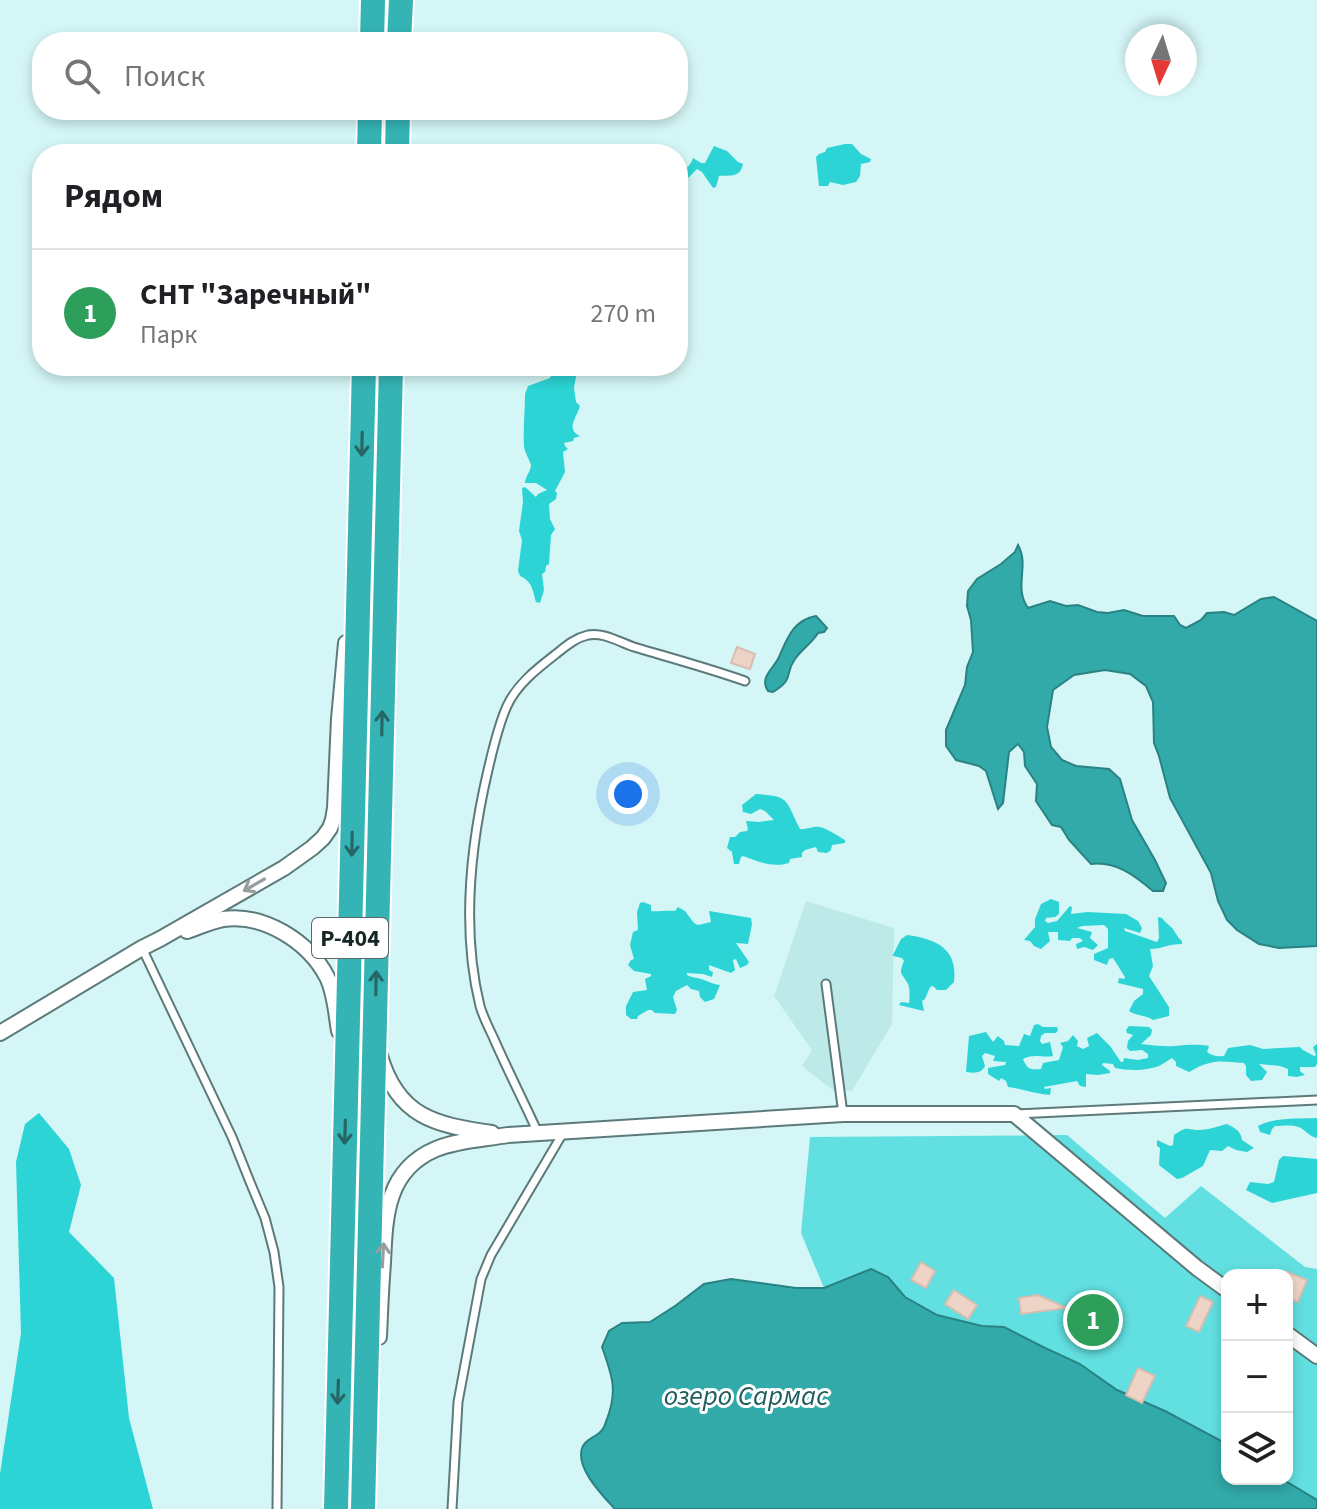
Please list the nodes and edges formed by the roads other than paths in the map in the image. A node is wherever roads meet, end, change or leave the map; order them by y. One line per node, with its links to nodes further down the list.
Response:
1 (373, 0): 3 (highway)
2 (401, 0): 4 (highway)
3 (372, 32)
4 (399, 32)
5 (370, 120): 7 (highway)
6 (398, 120): 8 (highway)
7 (369, 144)
8 (397, 144)
9 (364, 376): 11 (highway, Р-404, one-way to 11)
10 (391, 376): 16 (highway, Р-404, one-way to 10)
11 (361, 483): 13 (street, one-way to 13); 18 (highway, Р-404, one-way to 18)
12 (745, 681): 23 (lane)
13 (160, 939): 14 (street); 18 (street)
14 (142, 948): 17 (street); 29 (lane)
15 (826, 984): 20 (lane)
16 (375, 1019): 24 (street); 28 (highway, Р-404)
17 (0, 1033)
18 (346, 1082): 30 (highway, Р-404, one-way to 30)
19 (1317, 1100): 21 (lane)
20 (843, 1114): 21 (street); 22 (street)
21 (1014, 1114): 25 (street)
22 (564, 1131): 23 (street); 32 (lane)
23 (538, 1133): 24 (street)
24 (508, 1135): 28 (street, one-way to 24)
25 (1221, 1286)
26 (1293, 1338): 27 (street)
27 (1317, 1356)
28 (365, 1444): 31 (highway, Р-404)
29 (277, 1509)
30 (336, 1509)
31 (363, 1509)
32 (452, 1509)

